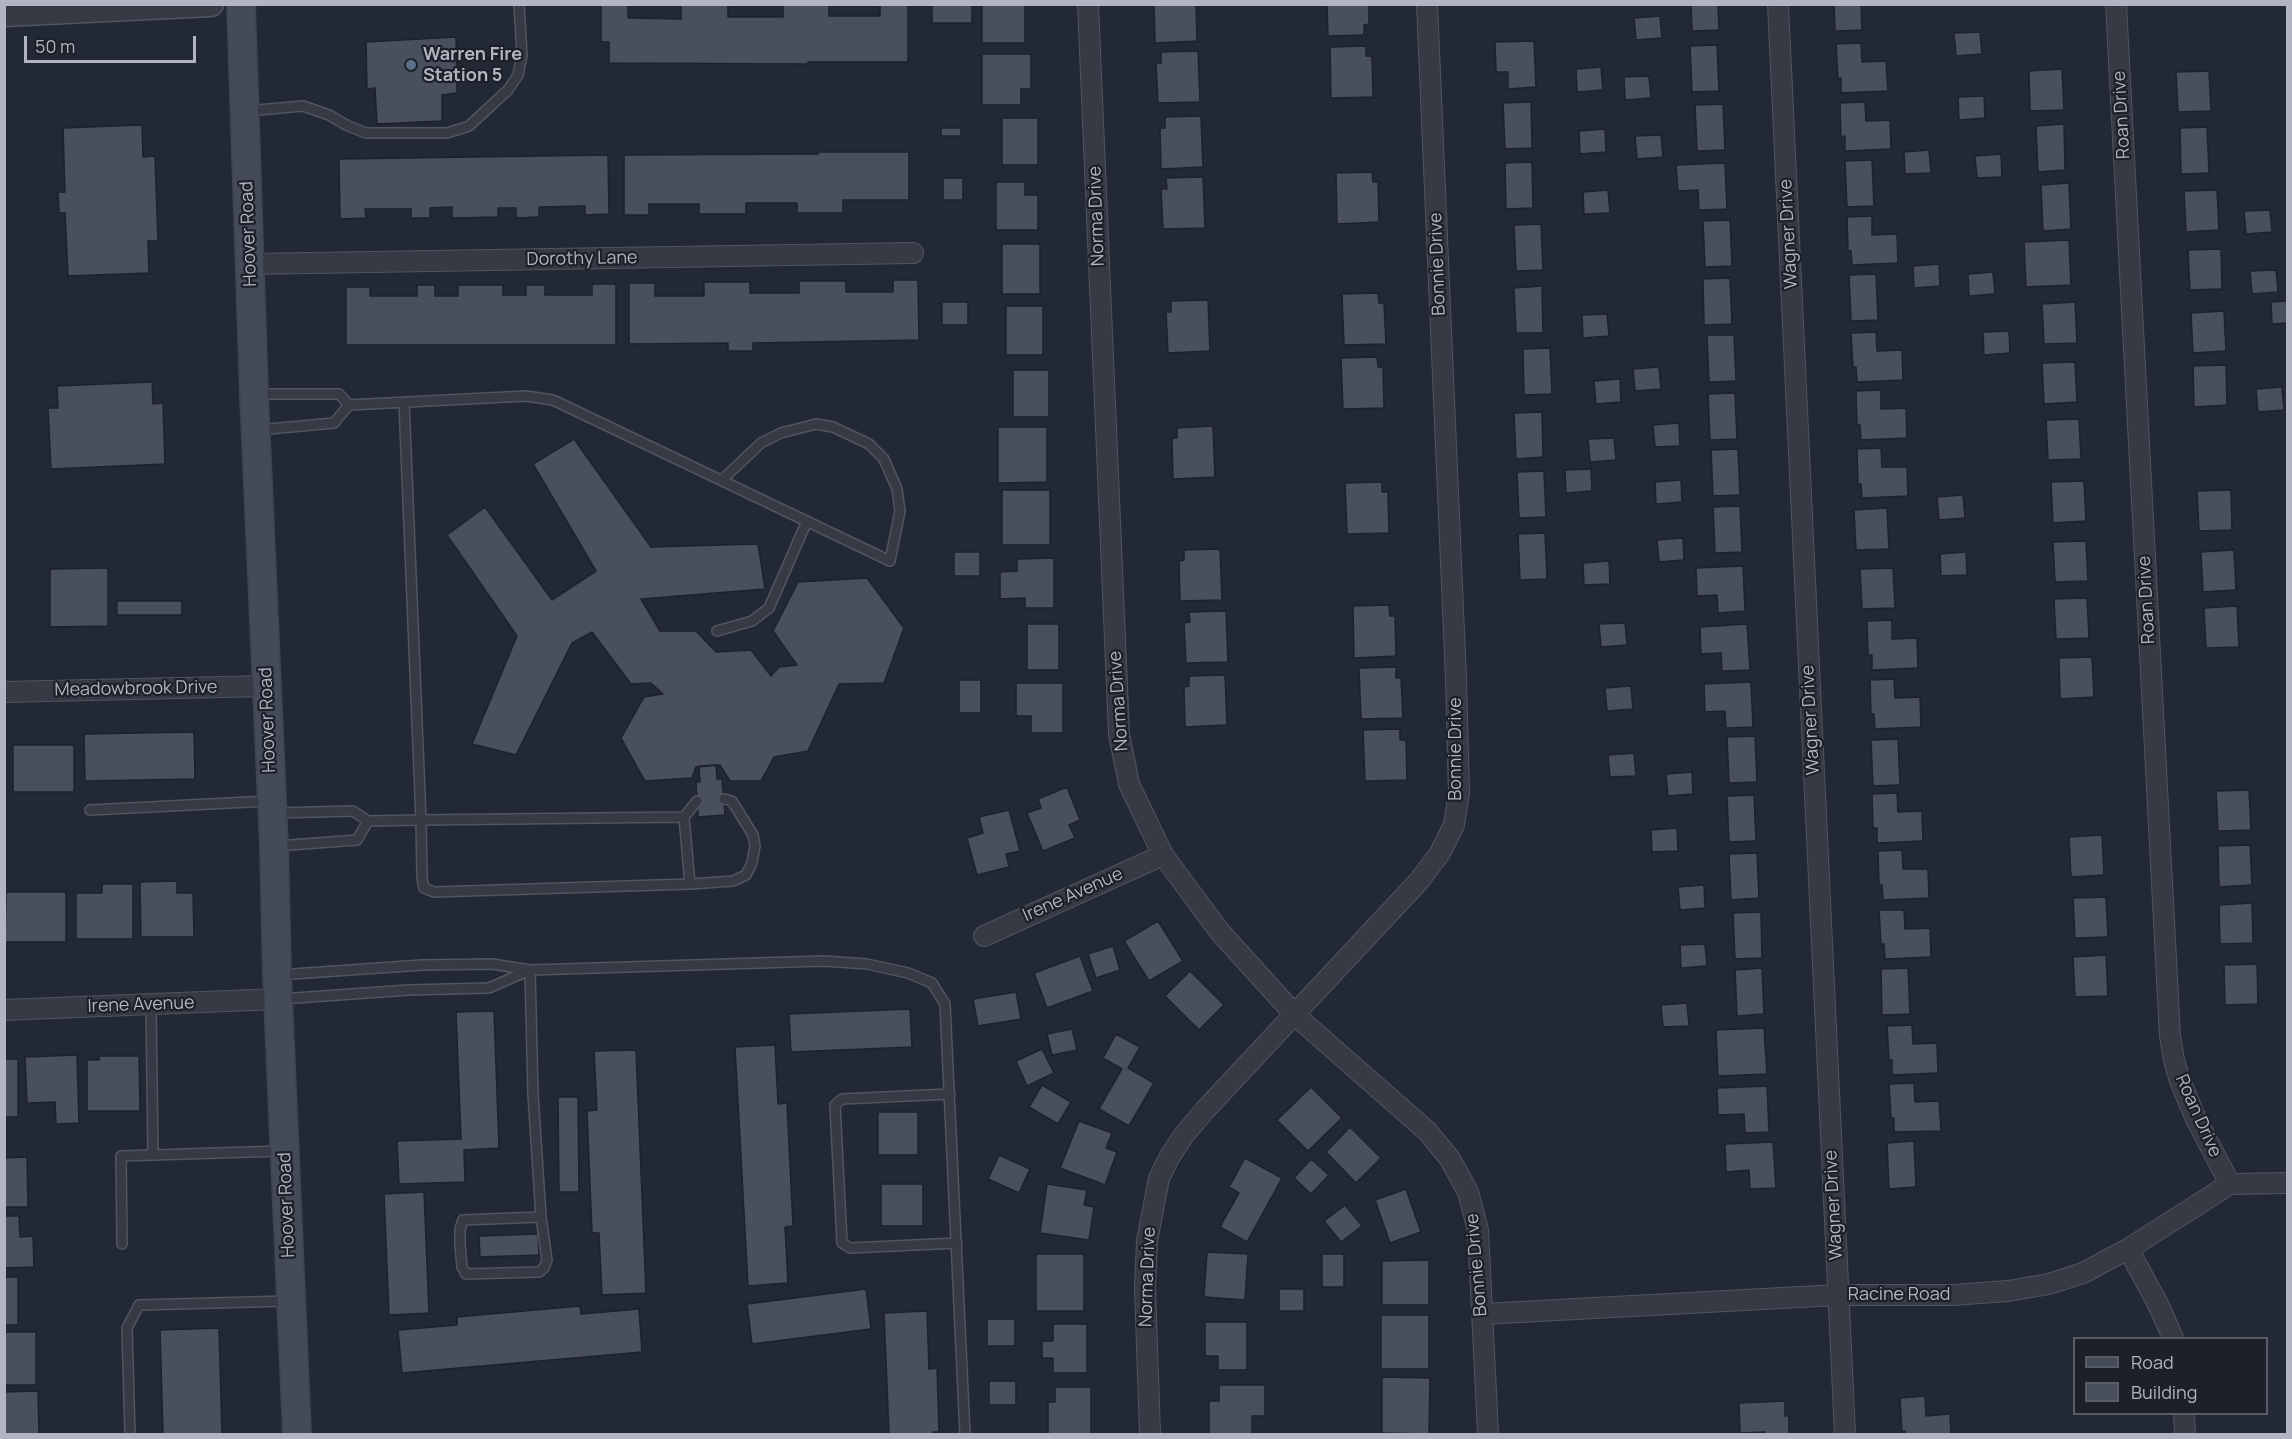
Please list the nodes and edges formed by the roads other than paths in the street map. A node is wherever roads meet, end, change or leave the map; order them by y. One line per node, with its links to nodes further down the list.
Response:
1 (211, 4): 8 (street)
2 (241, 4): 9 (main road, Hoover Road)
3 (519, 4): 9 (lane)
4 (1088, 4): 29 (street, Norma Drive)
5 (1427, 4): 36 (street, Bonnie Drive)
6 (1778, 4): 46 (street, Wagner Drive)
7 (2116, 4): 41 (street, Roan Drive)
8 (4, 14)
9 (244, 111): 11 (main road, Hoover Road)
10 (913, 254): 11 (street, Dorothy Lane)
11 (250, 264): 12 (main road, Hoover Road)
12 (254, 394): 14 (lane); 15 (main road, Hoover Road)
13 (404, 402): 14 (lane); 16 (lane); 26 (lane)
14 (350, 405): 15 (lane)
15 (255, 430): 19 (main road, Hoover Road)
16 (722, 480): 17 (lane); 17 (lane)
17 (807, 521): 18 (lane)
18 (717, 631)
19 (267, 686): 20 (street, Meadowbrook Drive); 23 (main road, Hoover Road)
20 (4, 692)
21 (723, 799): 30 (lane)
22 (697, 801): 25 (lane)
23 (272, 807): 24 (lane); 27 (lane); 28 (main road, Hoover Road)
24 (90, 810)
25 (684, 817): 26 (lane); 30 (lane)
26 (421, 820): 27 (lane); 30 (lane)
27 (368, 821): 28 (lane)
28 (274, 846): 33 (main road, Hoover Road)
29 (1163, 855): 31 (street, Irene Avenue); 36 (street, Norma Drive)
30 (690, 884)
31 (984, 936)
32 (530, 970): 33 (lane); 33 (lane); 37 (lane); 42 (lane)
33 (278, 987): 34 (street, Irene Avenue); 38 (main road, Hoover Road)
34 (152, 1004): 35 (street, Irene Avenue); 39 (lane)
35 (4, 1010)
36 (1296, 1016): 48 (street, Bonnie Drive); 54 (street, Norma Drive)
37 (950, 1094): 43 (lane); 43 (lane)
38 (285, 1151): 39 (lane); 47 (main road, Hoover Road)
39 (153, 1155): 44 (lane)
40 (2288, 1183): 41 (street)
41 (2230, 1184): 45 (street, Racine Road)
42 (541, 1217): 42 (lane)
43 (957, 1243): 53 (lane)
44 (122, 1244)
45 (2128, 1249): 46 (street, Racine Road); 49 (street)
46 (1838, 1295): 48 (street, Racine Road); 56 (street, Wagner Drive)
47 (291, 1301): 51 (lane); 52 (main road, Hoover Road)
48 (1483, 1314): 55 (street, Bonnie Drive)
49 (2173, 1337)
50 (2184, 1415): 57 (street)
51 (130, 1434)
52 (297, 1434)
53 (965, 1434)
54 (1150, 1434)
55 (1488, 1434)
56 (1845, 1434)
57 (2185, 1434)

